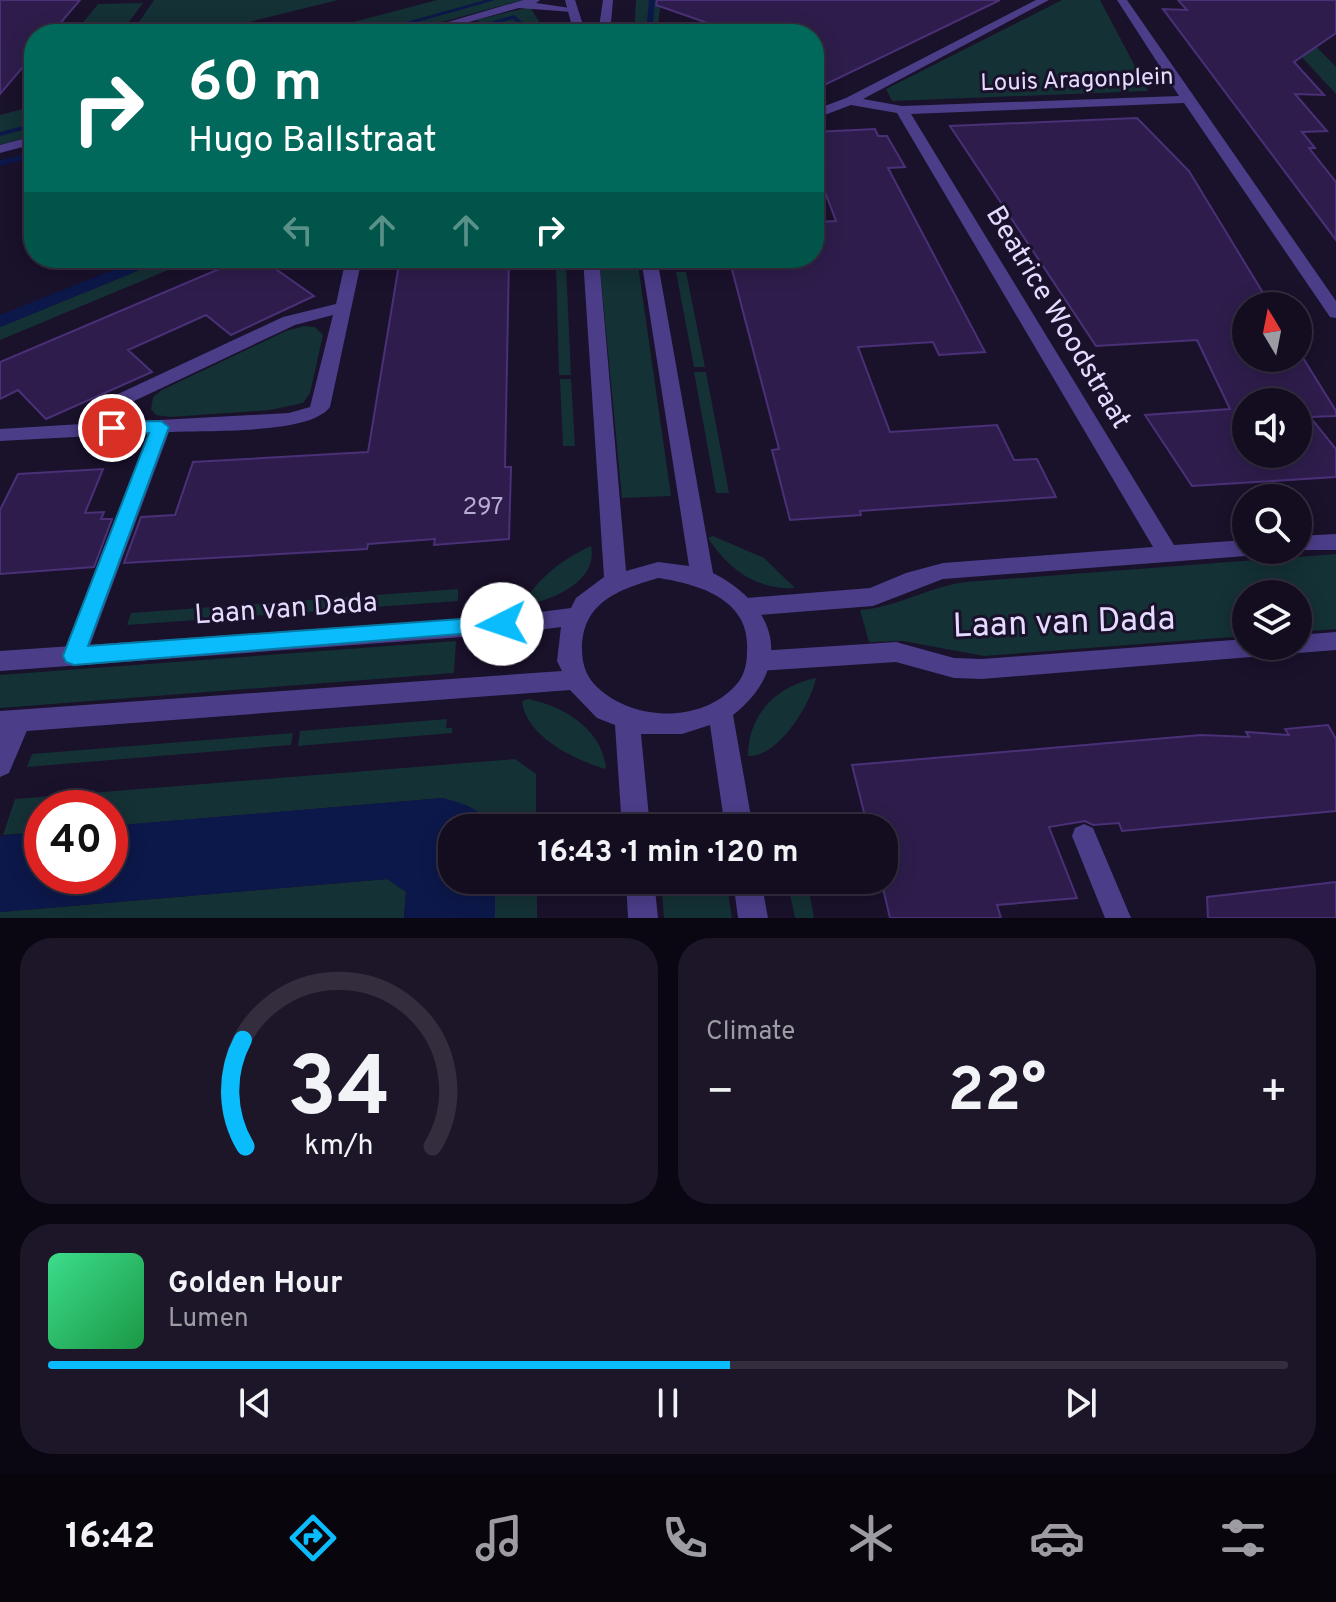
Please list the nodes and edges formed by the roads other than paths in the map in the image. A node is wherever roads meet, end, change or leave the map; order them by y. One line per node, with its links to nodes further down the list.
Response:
1 (535, 0): 6 (street)
2 (608, 0): 9 (street)
3 (1044, 0): 11 (street, Louis Aragonplein)
4 (1122, 0): 10 (street, Louis Aragonplein)
5 (571, 4): 6 (street); 8 (street)
6 (516, 5): 7 (street)
7 (449, 24)
8 (577, 24)
9 (605, 24)
10 (1188, 99): 12 (street, Louis Aragonplein); 20 (street)
11 (850, 101): 12 (street, Louis Aragonplein); 13 (street, Louis Aragonplein)
12 (902, 110): 27 (street, Beatrice Woodstraat)
13 (824, 111)
14 (24, 143): 15 (street)
15 (0, 149)
16 (352, 268): 19 (street)
17 (592, 268): 29 (street)
18 (651, 268): 28 (street)
19 (343, 307): 21 (street); 22 (street)
20 (1336, 313)
21 (161, 427): 22 (street); 35 (street)
22 (88, 429): 23 (street)
23 (0, 435)
24 (1336, 542): 25 (street)
25 (1312, 543)
26 (1232, 549): 27 (street, Laan van Dada)
27 (1168, 554): 30 (street, Laan van Dada)
28 (702, 576): 29 (street); 30 (street)
29 (616, 581): 31 (street)
30 (747, 607): 37 (street)
31 (576, 616): 35 (street, Laan van Dada); 38 (street)
32 (1336, 641): 33 (street)
33 (1312, 643)
34 (1232, 649): 37 (street, Laan van Dada)
35 (74, 656): 36 (street, Laan van Dada)
36 (0, 661)
37 (760, 661): 39 (street)
38 (576, 680): 40 (street); 41 (street)
39 (720, 710): 40 (street); 44 (street)
40 (627, 719): 43 (street)
41 (9, 722): 42 (street)
42 (0, 765)
43 (635, 814)
44 (737, 814)
45 (1084, 836): 50 (lane)
46 (641, 894): 48 (street)
47 (749, 894): 49 (street)
48 (643, 918)
49 (753, 918)
50 (1118, 918)

